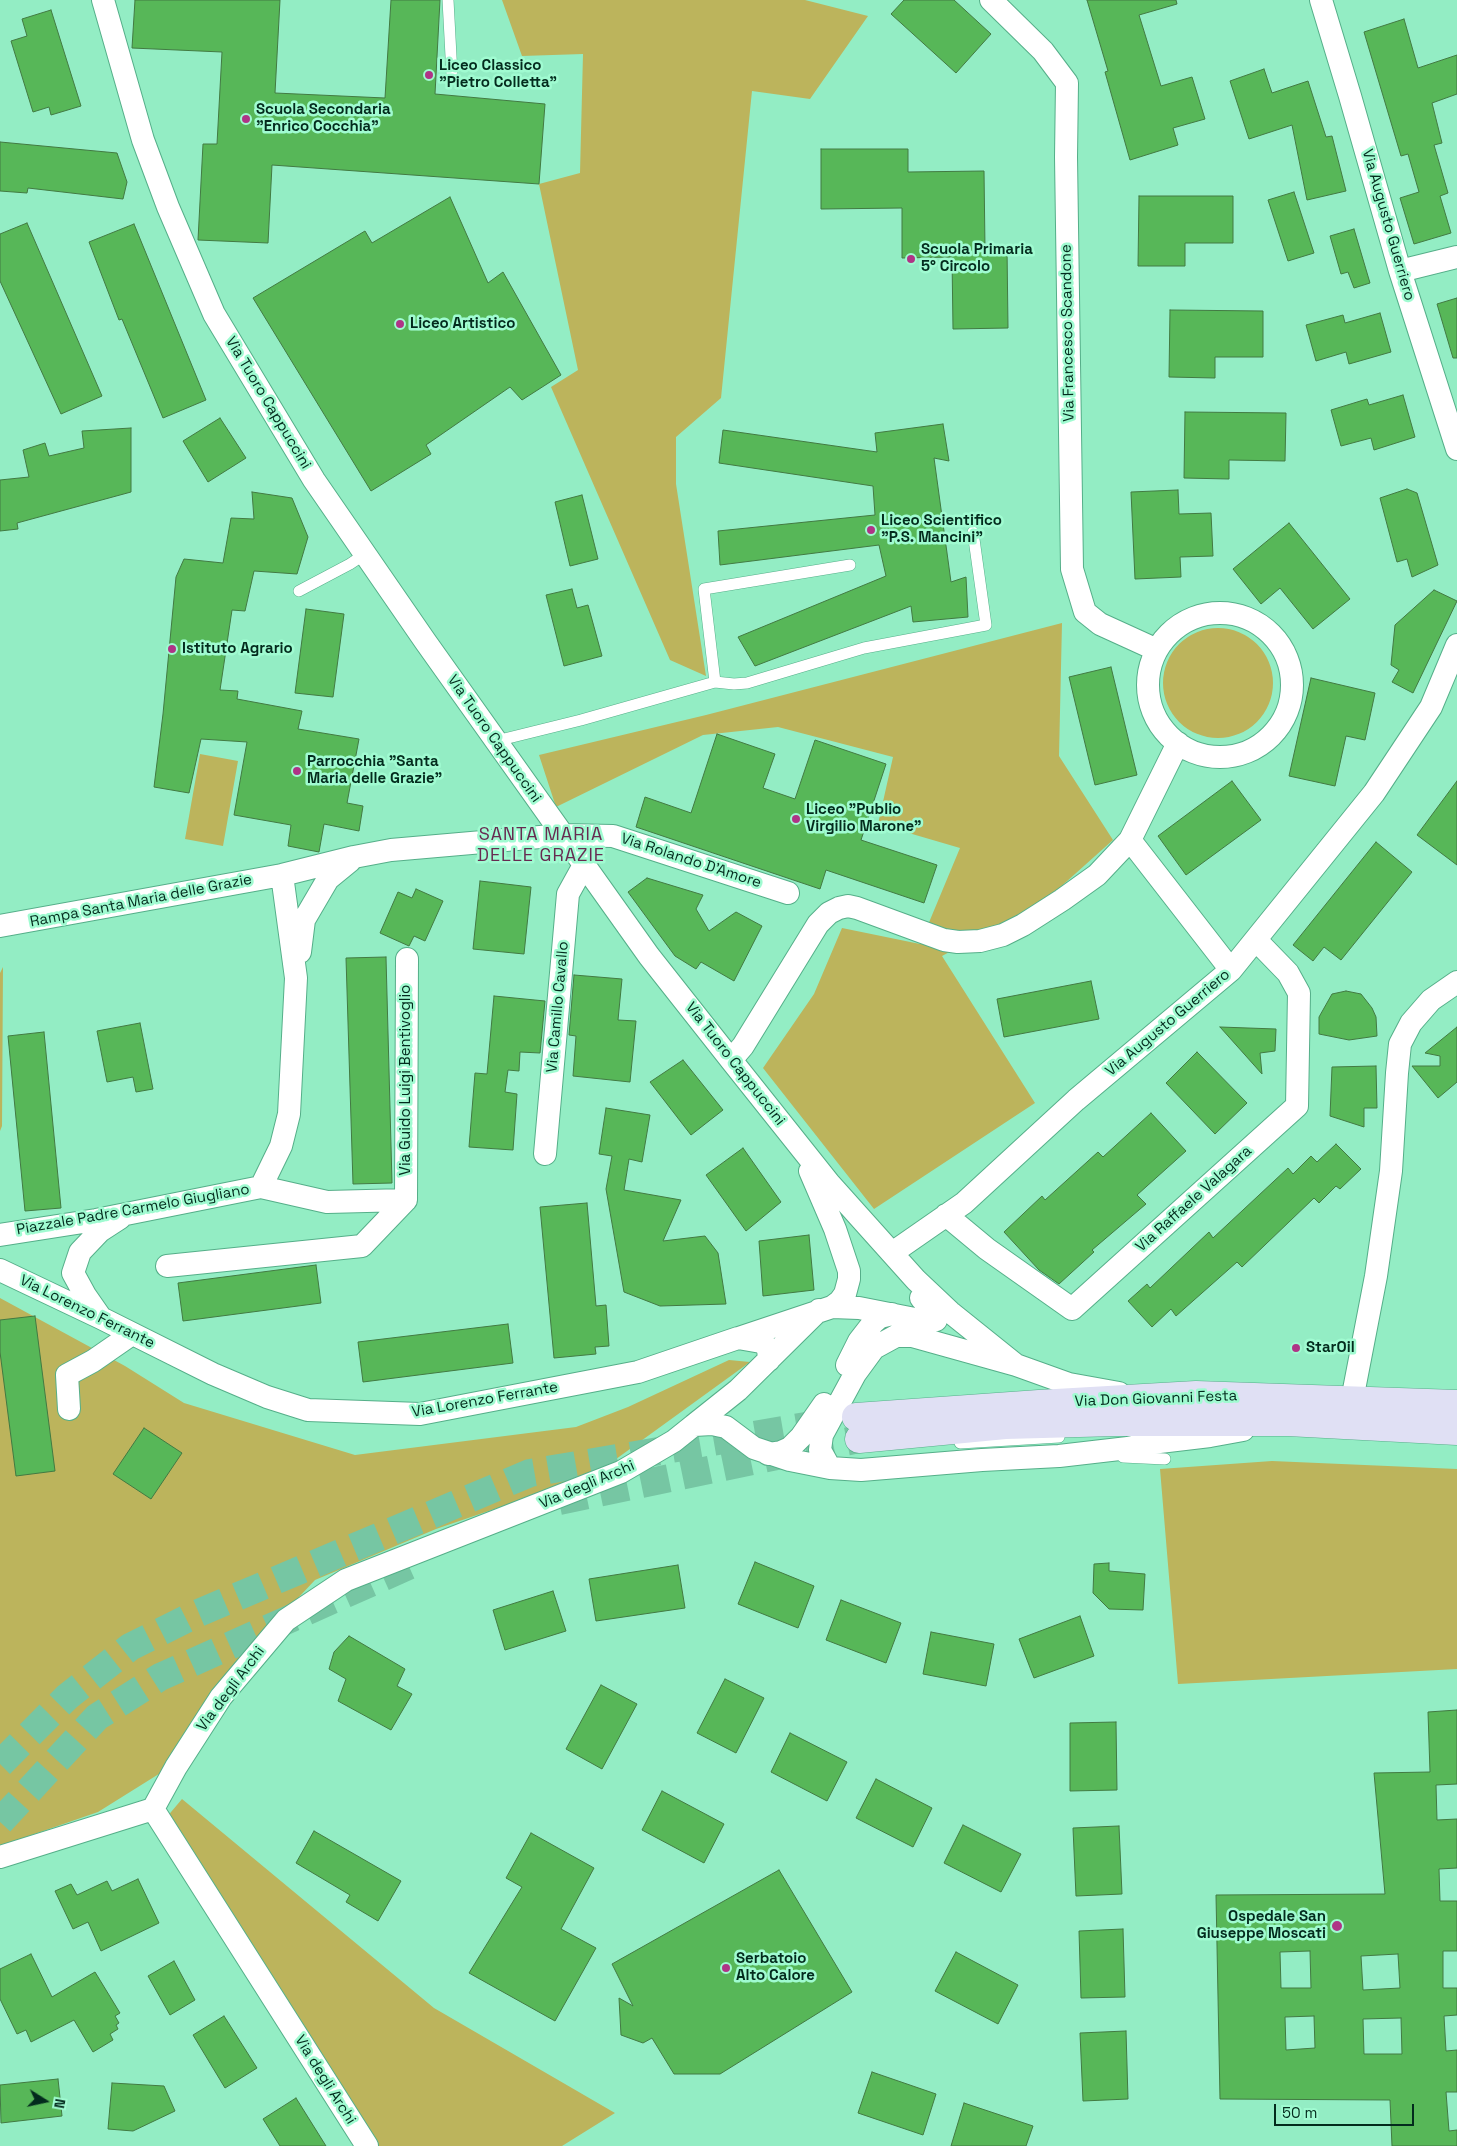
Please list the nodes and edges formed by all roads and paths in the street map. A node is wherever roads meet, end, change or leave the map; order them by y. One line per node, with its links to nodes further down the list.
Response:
1 (103, 0): 6 (street, Via Tuoro Cappuccini)
2 (114, 0): 6 (street, Via Tuoro Cappuccini)
3 (448, 0): 7 (lane)
4 (991, 0): 16 (street, Via Francesco Scandone)
5 (1321, 0): 9 (street, Via Augusto Guerriero)
6 (110, 23): 12 (street, Via Tuoro Cappuccini)
7 (452, 75)
8 (1457, 257): 9 (street)
9 (1400, 271): 10 (street, Via Augusto Guerriero)
10 (1457, 449)
11 (973, 532): 17 (lane)
12 (364, 554): 14 (lane); 18 (street, Via Tuoro Cappuccini)
13 (850, 565): 17 (lane)
14 (299, 591)
15 (1457, 645): 27 (street, Via Augusto Guerriero)
16 (1157, 650): 19 (street); 19 (street)
17 (715, 682): 18 (lane)
18 (496, 741): 20 (street, Via Tuoro Cappuccini)
19 (1178, 744): 21 (street)
20 (563, 835): 22 (street, Via Rolando D'Amore); 23 (street, Via Tuoro Cappuccini); 25 (street, Via Rolando D'Amore)
21 (1130, 840): 29 (street); 32 (street)
22 (354, 857): 24 (street, Rampa Santa Maria delle Grazie); 30 (street, Piazzale Padre Carmelo Giugliano)
23 (584, 865): 32 (street, Via Tuoro Cappuccini); 34 (street, Via Camillo Cavallo)
24 (282, 875): 26 (street, Rampa Santa Maria delle Grazie); 30 (street, Piazzale Padre Carmelo Giugliano)
25 (788, 893)
26 (0, 926)
27 (1256, 940): 29 (street, Via Augusto Guerriero); 38 (street, Via Raffaele Valagara)
28 (406, 959): 36 (street, Via Guido Luigi Bentivoglio)
29 (1231, 970): 38 (street, Via Augusto Guerriero)
30 (296, 978): 35 (street, Piazzale Padre Carmelo Giugliano)
31 (1457, 982): 53 (street)
32 (731, 1060): 33 (street, Via Tuoro Cappuccini)
33 (800, 1147): 40 (street, Via Tuoro Cappuccini); 44 (street, Via degli Archi)
34 (545, 1154)
35 (261, 1187): 36 (street); 37 (street, Piazzale Padre Carmelo Giugliano)
36 (406, 1200): 41 (street)
37 (127, 1214): 39 (street, Piazzale Padre Carmelo Giugliano); 46 (street)
38 (946, 1215): 40 (street, Via Augusto Guerriero)
39 (0, 1235)
40 (892, 1253): 43 (street, Via Tuoro Cappuccini)
41 (167, 1266)
42 (0, 1270): 46 (street, Via Lorenzo Ferrante)
43 (916, 1280): 45 (street); 50 (street, Via Tuoro Cappuccini)
44 (826, 1308): 45 (street); 48 (street, Via Lorenzo Ferrante); 49 (street, Via degli Archi)
45 (892, 1314): 62 (street)
46 (101, 1318): 47 (street, Via Lorenzo Ferrante)
47 (132, 1334): 48 (street, Via Lorenzo Ferrante); 55 (street)
48 (738, 1338): 49 (street)
49 (769, 1360): 51 (street, Via degli Archi)
50 (1016, 1365): 52 (street); 63 (street)
51 (738, 1390): 57 (street, Via degli Archi); 59 (street)
52 (1139, 1397): 53 (main road, Via Don Giovanni Festa); 60 (main road, Via Don Giovanni Festa)
53 (1352, 1400): 54 (main road, Via Don Giovanni Festa)
54 (1457, 1404)
55 (69, 1408)
56 (1288, 1422): 58 (main road, Via Don Giovanni Festa); 60 (main road, Via Don Giovanni Festa); 63 (street)
57 (694, 1425): 59 (street); 64 (street, Via degli Archi)
58 (1457, 1431)
59 (738, 1436): 62 (street)
60 (896, 1436): 61 (lane)
61 (1075, 1436)
62 (768, 1454): 63 (street)
63 (830, 1468)
64 (153, 1810): 65 (street); 66 (street, Via degli Archi)
65 (0, 1857)
66 (367, 2146)

